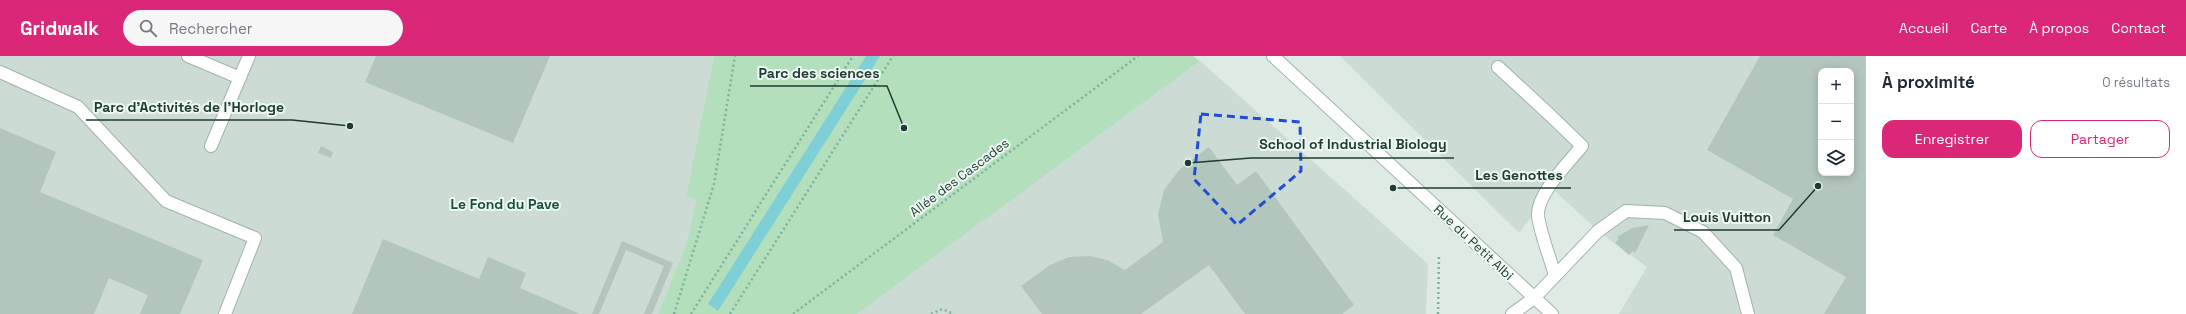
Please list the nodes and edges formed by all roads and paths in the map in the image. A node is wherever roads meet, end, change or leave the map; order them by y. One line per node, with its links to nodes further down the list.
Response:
1 (188, 56): 10 (street)
2 (249, 56): 10 (street)
3 (735, 56): 16 (path)
4 (853, 56): 17 (path)
5 (893, 56): 18 (path)
6 (1138, 56): 19 (path, Allée des Cascades)
7 (1273, 56): 14 (street, Rue du Petit Albi)
8 (1498, 67): 13 (street)
9 (0, 72): 15 (street)
10 (240, 78): 11 (street)
11 (211, 146)
12 (1439, 254): 22 (path)
13 (1555, 276): 14 (street); 25 (street)
14 (1534, 298): 23 (street); 24 (street, Rue du Petit Albi)
15 (225, 314)
16 (674, 314)
17 (691, 314)
18 (730, 314)
19 (793, 314)
20 (930, 314): 21 (path)
21 (954, 314)
22 (1438, 314)
23 (1512, 314)
24 (1552, 314)
25 (1748, 314)

